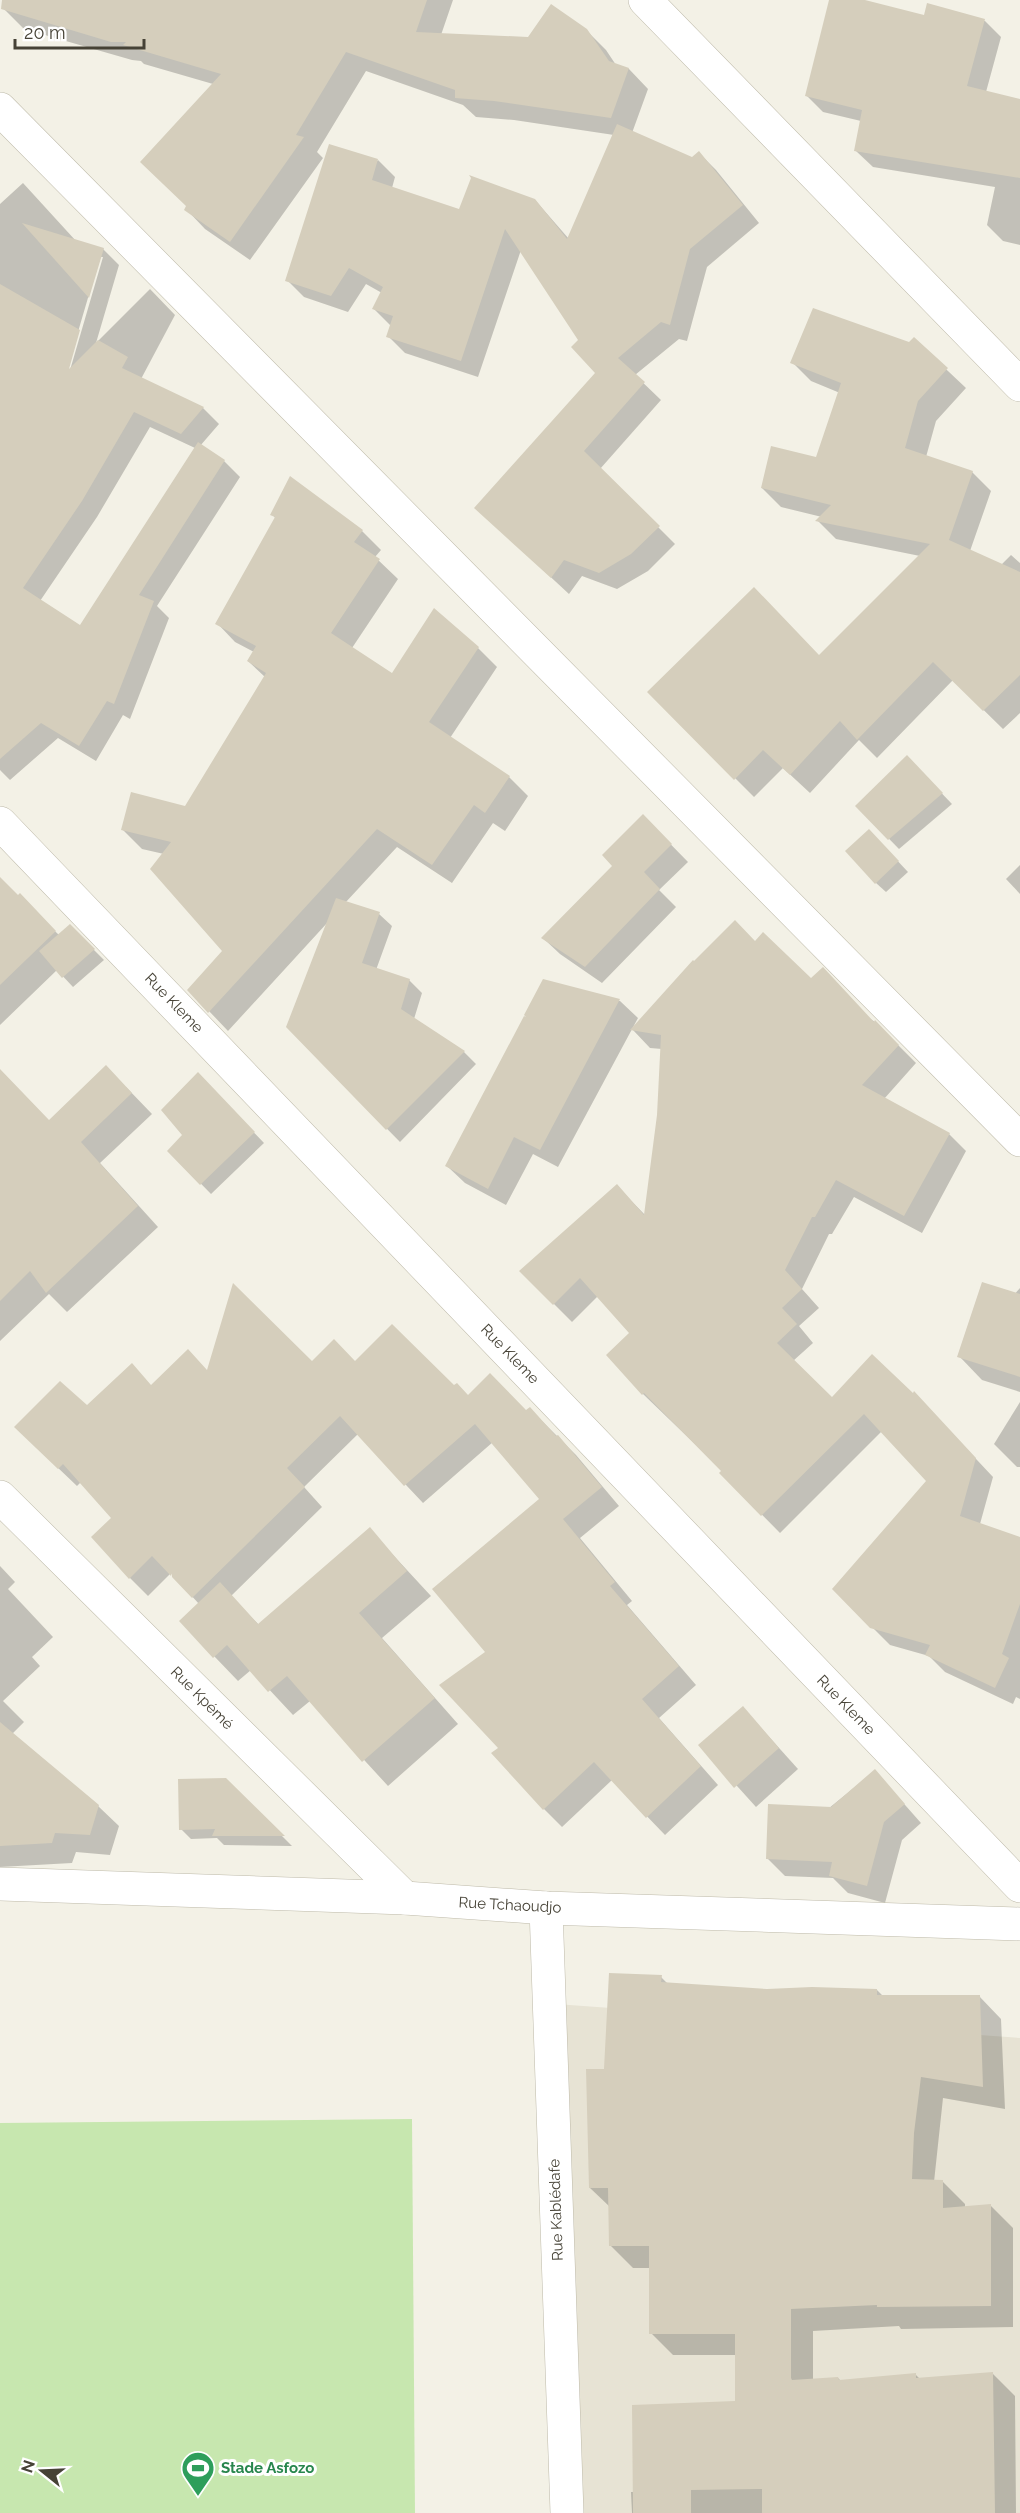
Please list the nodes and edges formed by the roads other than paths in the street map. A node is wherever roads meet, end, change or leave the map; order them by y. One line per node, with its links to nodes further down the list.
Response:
1 (645, 0): 3 (street)
2 (0, 109): 5 (street)
3 (1020, 385)
4 (0, 822): 8 (street, Rue Kleme)
5 (1020, 1140)
6 (0, 1497): 9 (street, Rue Kpémé)
7 (0, 1884): 9 (street, Rue Tchaoudjo)
8 (1020, 1886)
9 (405, 1898): 10 (street, Rue Tchaoudjo)
10 (546, 1908): 11 (street, Rue Tchaoudjo); 12 (street, Rue Kablédafe)
11 (1020, 1924)
12 (567, 2513)

